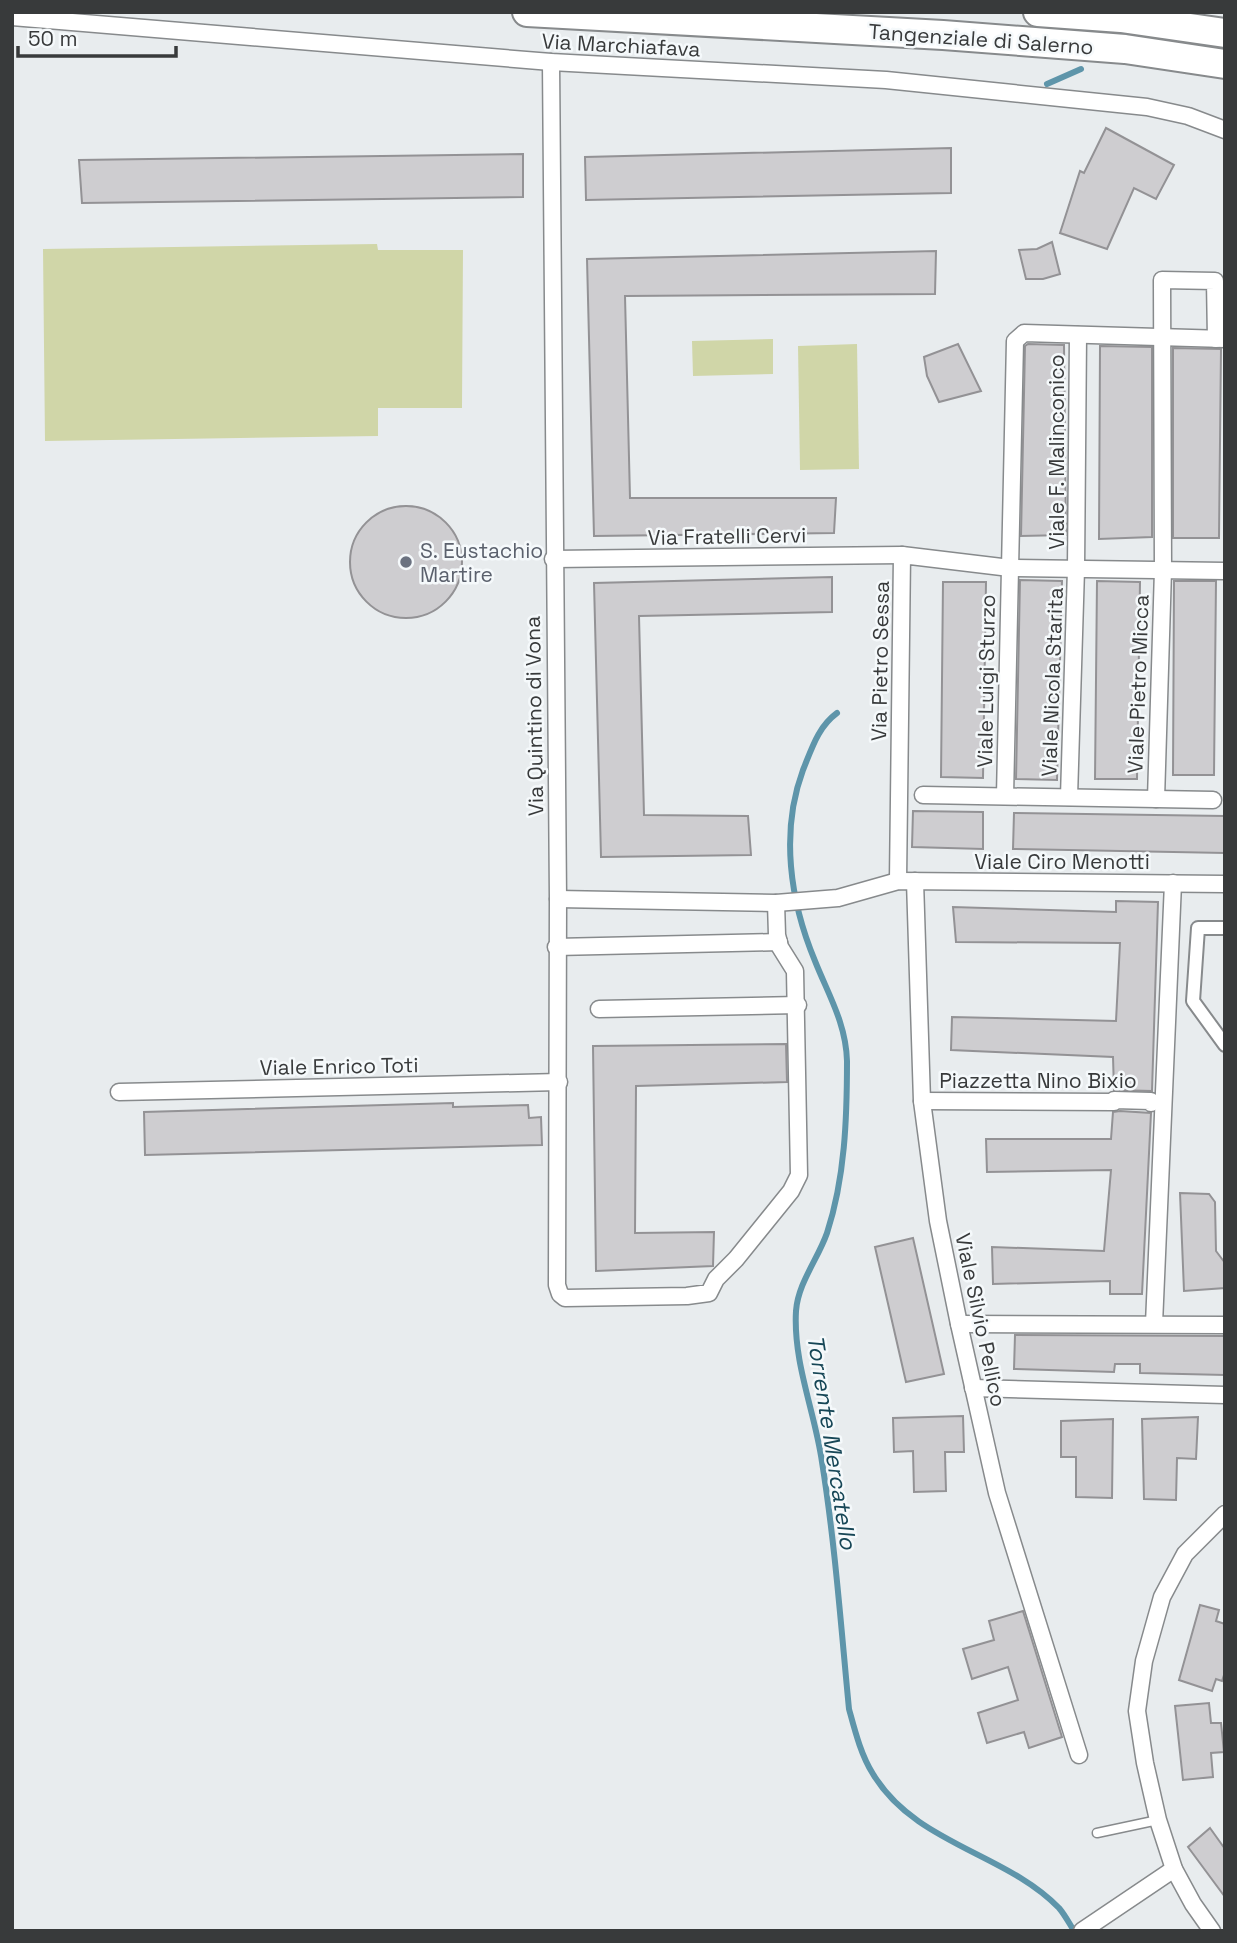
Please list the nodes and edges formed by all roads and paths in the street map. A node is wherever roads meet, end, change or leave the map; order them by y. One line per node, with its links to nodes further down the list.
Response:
1 (527, 12): 6 (highway, Tangenziale di Salerno)
2 (1038, 12): 4 (highway, Tangenziale di Salerno)
3 (12, 17): 5 (street, Via Marchiafava)
4 (1225, 33)
5 (551, 62): 7 (street, Via Marchiafava); 12 (street, Via Quintino di Vona)
6 (1225, 64)
7 (1225, 130)
8 (1078, 335): 9 (street, Viale Luigi Sturzo); 13 (street, Viale Luigi Sturzo); 14 (street, Viale F. Malinconico)
9 (1163, 337): 10 (street, Viale Luigi Sturzo); 10 (street, Viale Pietro Micca); 15 (street, Viale Pietro Micca)
10 (1220, 339)
11 (902, 555): 12 (street, Via Fratelli Cervi); 13 (street, Via Pietro Sessa); 22 (street, Via Pietro Sessa)
12 (553, 559): 26 (street, Via Quintino di Vona)
13 (1010, 568): 14 (street, Via Pietro Sessa); 18 (street, Viale Luigi Sturzo)
14 (1076, 569): 15 (street, Via Pietro Sessa); 19 (street, Viale Nicola Starita)
15 (1163, 570): 16 (street, Via Pietro Sessa); 20 (street, Viale Pietro Micca)
16 (1225, 571)
17 (923, 794): 18 (street)
18 (1005, 796): 19 (street)
19 (1069, 797): 20 (street)
20 (1156, 799): 21 (street)
21 (1213, 800)
22 (898, 881): 23 (street, Viale Ciro Menotti); 27 (street, Viale Ciro Menotti)
23 (915, 881): 24 (street, Viale Ciro Menotti); 36 (street, Viale Silvio Pellico)
24 (1173, 883): 25 (street, Viale Ciro Menotti); 37 (street)
25 (1225, 884)
26 (558, 899): 27 (street, Viale Ciro Menotti); 30 (street, Via Quintino di Vona)
27 (776, 903): 29 (street)
28 (1225, 928): 33 (street)
29 (779, 942): 30 (street); 31 (street)
30 (556, 947): 34 (street, Via Quintino di Vona)
31 (798, 1005): 32 (street); 34 (street, Via Quintino di Vona)
32 (600, 1010)
33 (1225, 1045)
34 (559, 1082): 35 (street, Viale Enrico Toti)
35 (119, 1092)
36 (922, 1101): 37 (street, Piazzetta Nino Bixio); 38 (street, Viale Silvio Pellico)
37 (1157, 1104): 39 (street)
38 (958, 1324): 39 (street); 41 (street, Viale Silvio Pellico)
39 (1154, 1324): 40 (street)
40 (1225, 1325)
41 (973, 1388): 42 (street); 44 (street, Viale Silvio Pellico)
42 (1225, 1395)
43 (1225, 1514): 45 (street)
44 (1079, 1755)
45 (1158, 1820): 46 (lane); 47 (street)
46 (1097, 1833)
47 (1174, 1869): 48 (street); 49 (street)
48 (1089, 1926)
49 (1212, 1931)

